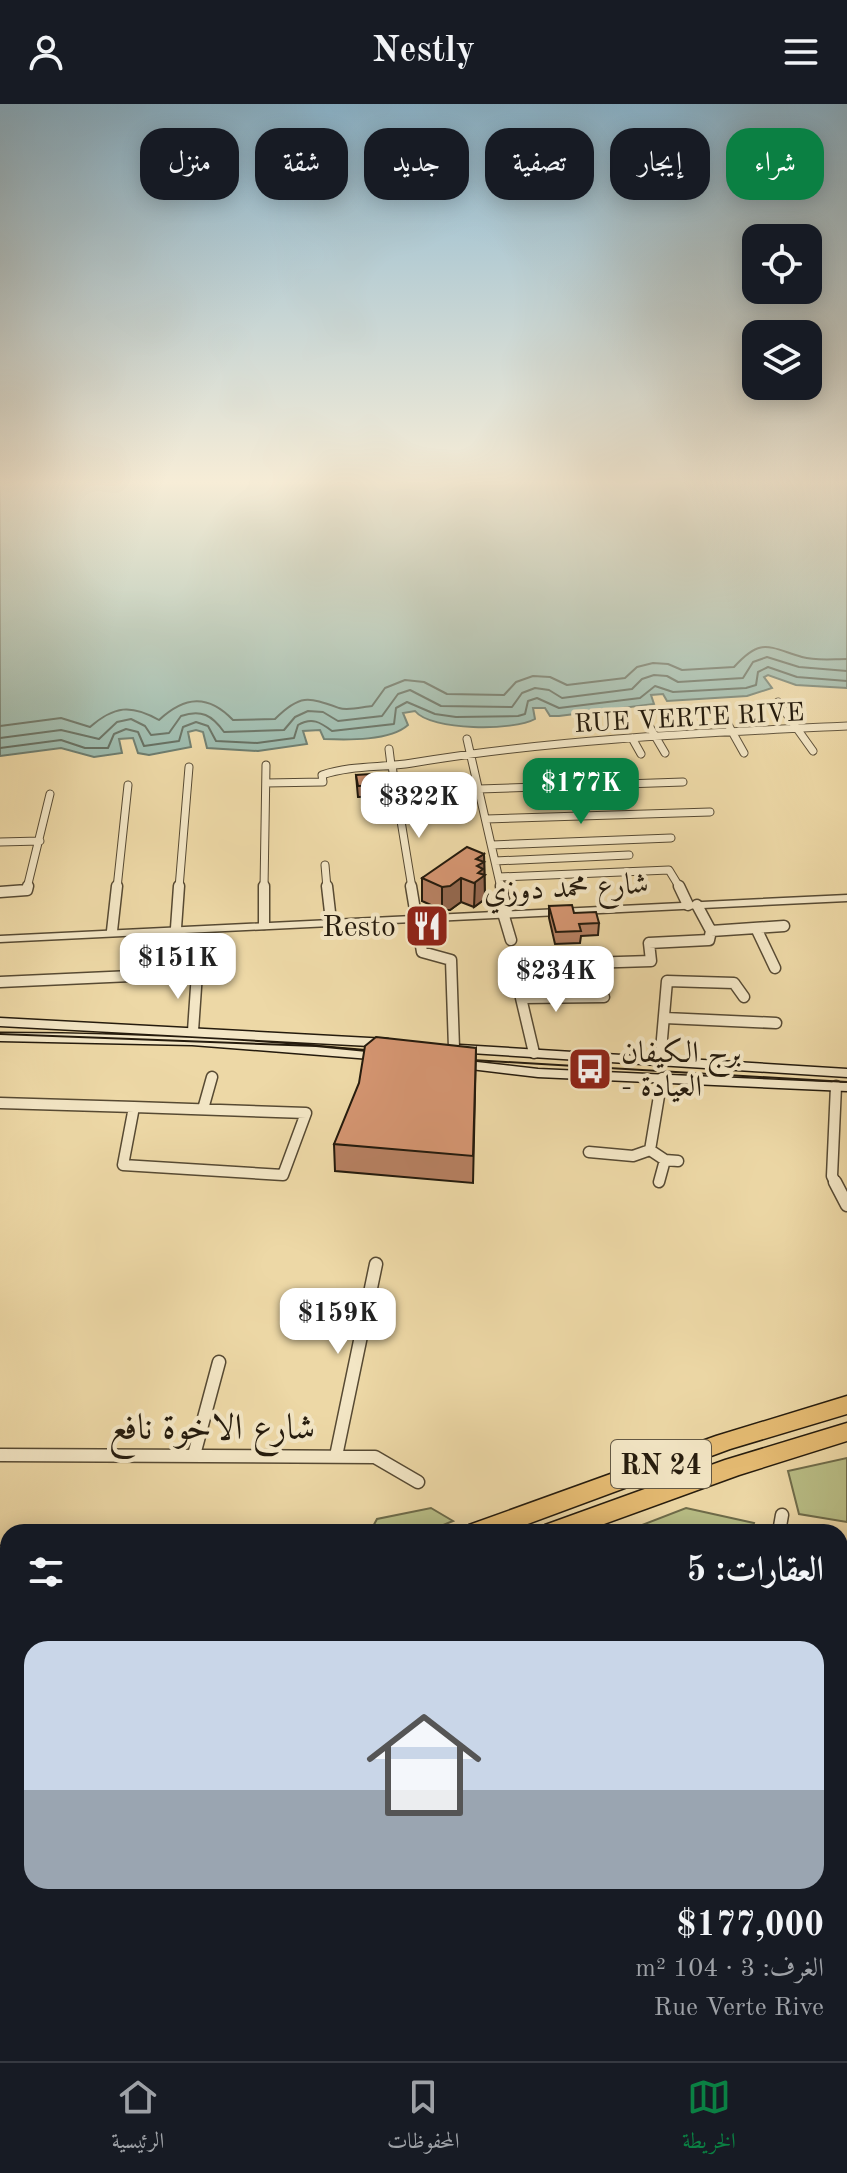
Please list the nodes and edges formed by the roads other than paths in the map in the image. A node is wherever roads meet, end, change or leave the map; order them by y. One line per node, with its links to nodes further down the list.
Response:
1 (778, 702): 5 (street)
2 (721, 712): 6 (street)
3 (648, 724): 7 (street)
4 (847, 726): 5 (street, RUE VERTE RIVE)
5 (799, 729): 6 (street, RUE VERTE RIVE); 11 (street)
6 (732, 733): 7 (street, RUE VERTE RIVE); 14 (street)
7 (656, 735): 8 (street, RUE VERTE RIVE); 13 (street)
8 (632, 738): 12 (street, RUE VERTE RIVE); 15 (street)
9 (467, 739): 12 (street)
10 (389, 749): 17 (street)
11 (813, 751)
12 (470, 753): 17 (street, RUE VERTE RIVE); 22 (street)
13 (665, 753)
14 (744, 753)
15 (641, 754)
16 (266, 765): 20 (street)
17 (391, 766): 20 (street, RUE VERTE RIVE); 38 (street)
18 (189, 767): 42 (street)
19 (683, 782): 22 (street)
20 (266, 783): 40 (street)
21 (128, 785): 44 (street)
22 (479, 789): 25 (street)
23 (50, 794): 27 (street)
24 (710, 812): 25 (street)
25 (486, 819): 29 (street)
26 (671, 838): 29 (street)
27 (40, 841): 28 (street); 34 (street)
28 (0, 842)
29 (492, 845): 31 (street)
30 (629, 855): 31 (street)
31 (495, 861): 33 (street)
32 (325, 865): 39 (street)
33 (499, 877): 36 (street); 37 (street)
34 (0, 892)
35 (847, 898): 36 (street, شارع محمد دوزي)
36 (693, 905): 37 (street, شارع محمد دوزي); 45 (street)
37 (505, 913): 38 (street, شارع محمد دوزي); 47 (street)
38 (415, 918): 39 (street, شارع محمد دوزي); 61 (street)
39 (331, 921): 40 (street, شارع محمد دوزي)
40 (264, 924): 42 (street, شارع محمد دوزي)
41 (784, 926): 43 (street)
42 (176, 928): 44 (street, شارع محمد دوزي)
43 (756, 928): 45 (street); 49 (street)
44 (112, 931): 46 (street, شارع محمد دوزي)
45 (711, 931): 48 (street)
46 (0, 939)
47 (511, 940)
48 (587, 963)
49 (775, 968)
50 (197, 973): 51 (street); 52 (street); 58 (street)
51 (226, 975)
52 (0, 982)
53 (604, 997): 62 (street)
54 (744, 997): 55 (street)
55 (665, 1018): 57 (street); 64 (street)
56 (0, 1022): 58 (main road)
57 (776, 1023)
58 (193, 1031): 60 (main road)
59 (0, 1037): 63 (main road)
60 (403, 1044)
61 (448, 1048): 62 (main road)
62 (534, 1053): 64 (main road)
63 (395, 1058)
64 (660, 1062): 66 (main road)
65 (443, 1063): 68 (main road)
66 (847, 1073)
67 (212, 1077): 72 (street)
68 (662, 1078): 69 (main road); 73 (street)
69 (842, 1086): 78 (street)
70 (0, 1103): 71 (street)
71 (134, 1106): 72 (street); 72 (street)
72 (203, 1109)
73 (650, 1150): 74 (street); 75 (street)
74 (589, 1152)
75 (665, 1160): 76 (street); 77 (street)
76 (678, 1161)
77 (659, 1182)
78 (847, 1205)
79 (376, 1264): 85 (street)
80 (219, 1362): 84 (street)
81 (847, 1405): 88 (highway, RN 24)
82 (847, 1432): 89 (highway, RN 24)
83 (0, 1455): 84 (street, شارع الاخوة نافع)
84 (194, 1455): 85 (street, شارع الاخوة نافع)
85 (336, 1456): 86 (street, شارع الاخوة نافع)
86 (418, 1482)
87 (782, 1515): 90 (street)
88 (500, 1524)
89 (576, 1524)
90 (780, 1524)

